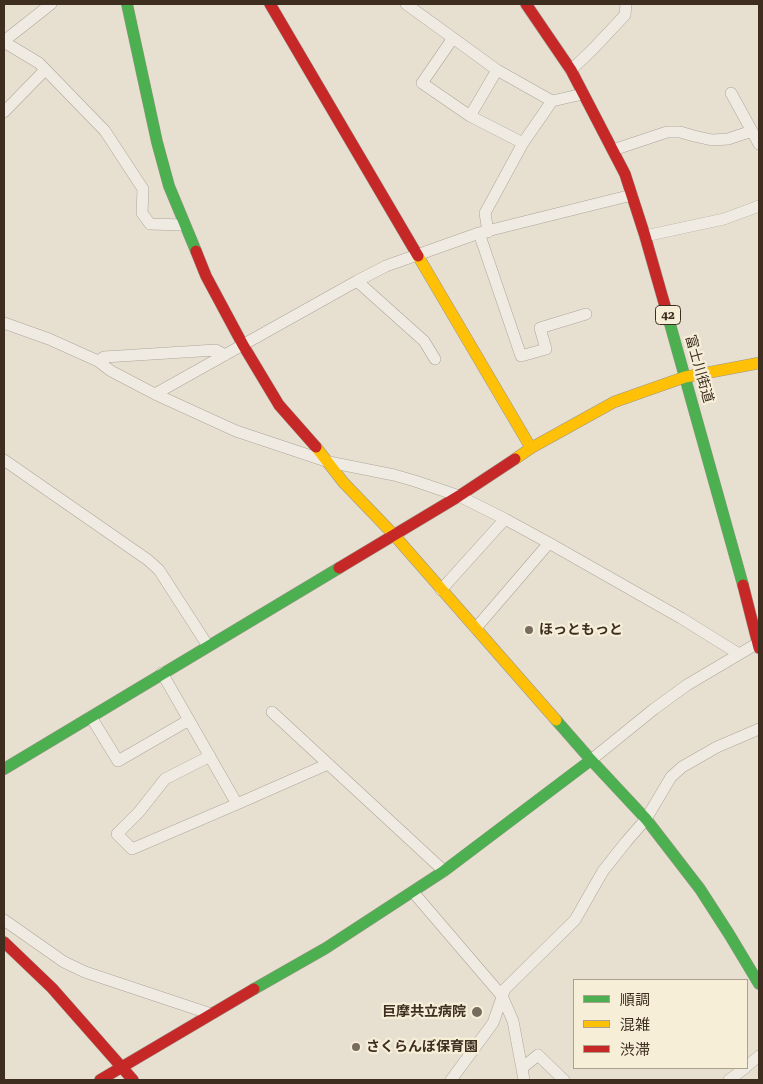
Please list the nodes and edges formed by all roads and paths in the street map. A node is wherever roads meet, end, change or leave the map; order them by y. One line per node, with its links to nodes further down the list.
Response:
1 (51, 4): 9 (street)
2 (127, 4): 24 (street)
3 (270, 4): 27 (street)
4 (406, 4): 8 (street)
5 (526, 4): 12 (street, 富士川街道 / 42)
6 (635, 4): 7 (street)
7 (625, 9): 12 (street)
8 (453, 38): 11 (street); 17 (street)
9 (4, 41): 10 (street)
10 (46, 70): 16 (street); 24 (street)
11 (497, 70): 15 (street); 17 (street)
12 (571, 70): 14 (street, 富士川街道 / 42)
13 (731, 93): 18 (street)
14 (583, 94): 15 (street); 21 (street, 富士川街道 / 42)
15 (552, 101): 19 (street)
16 (4, 112)
17 (470, 116): 19 (street)
18 (752, 130): 20 (street); 21 (street)
19 (523, 143): 25 (street)
20 (759, 144)
21 (613, 150): 22 (street, 富士川街道 / 42)
22 (632, 195): 25 (street); 26 (street, 富士川街道 / 42)
23 (759, 206): 26 (street)
24 (184, 225): 31 (street)
25 (484, 232): 27 (street); 29 (street)
26 (646, 236): 36 (street, 富士川街道 / 42)
27 (417, 254): 28 (street); 38 (street)
28 (357, 281): 31 (street); 33 (street)
29 (586, 314)
30 (4, 323): 34 (street)
31 (243, 345): 32 (street); 40 (street)
32 (225, 355): 34 (street); 37 (street)
33 (435, 359)
34 (98, 361): 37 (street)
35 (759, 363): 36 (street)
36 (685, 377): 38 (street); 47 (street, 富士川街道 / 42)
37 (155, 394): 40 (street)
38 (531, 448): 41 (street)
39 (4, 460): 48 (street)
40 (328, 462): 41 (street); 43 (street)
41 (459, 496): 42 (street); 43 (street)
42 (505, 518): 44 (street); 45 (street)
43 (394, 535): 45 (street); 48 (street)
44 (550, 543): 46 (street); 49 (street)
45 (441, 590): 46 (street)
46 (476, 628): 56 (street)
47 (759, 645): 49 (street)
48 (208, 646): 50 (street)
49 (738, 654): 56 (street)
50 (162, 673): 52 (street); 53 (street)
51 (272, 712): 57 (street)
52 (91, 717): 53 (street); 58 (street)
53 (189, 720): 55 (street)
54 (759, 729): 60 (street)
55 (210, 756): 59 (street); 59 (street)
56 (591, 760): 60 (street); 61 (street)
57 (328, 764): 59 (street); 61 (street)
58 (4, 770)
59 (237, 804)
60 (646, 819): 65 (street); 66 (street)
61 (444, 870): 62 (street)
62 (413, 892): 66 (street); 67 (street)
63 (4, 920): 67 (street)
64 (4, 942): 70 (street)
65 (759, 984)
66 (502, 996): 71 (street); 75 (street)
67 (211, 1014): 70 (street)
68 (759, 1056): 69 (street)
69 (748, 1065)
70 (122, 1067): 73 (street); 74 (street)
71 (522, 1068): 76 (street); 77 (street)
72 (743, 1069): 78 (street)
73 (100, 1080)
74 (133, 1080)
75 (451, 1080)
76 (524, 1080)
77 (564, 1080)
78 (729, 1080)

